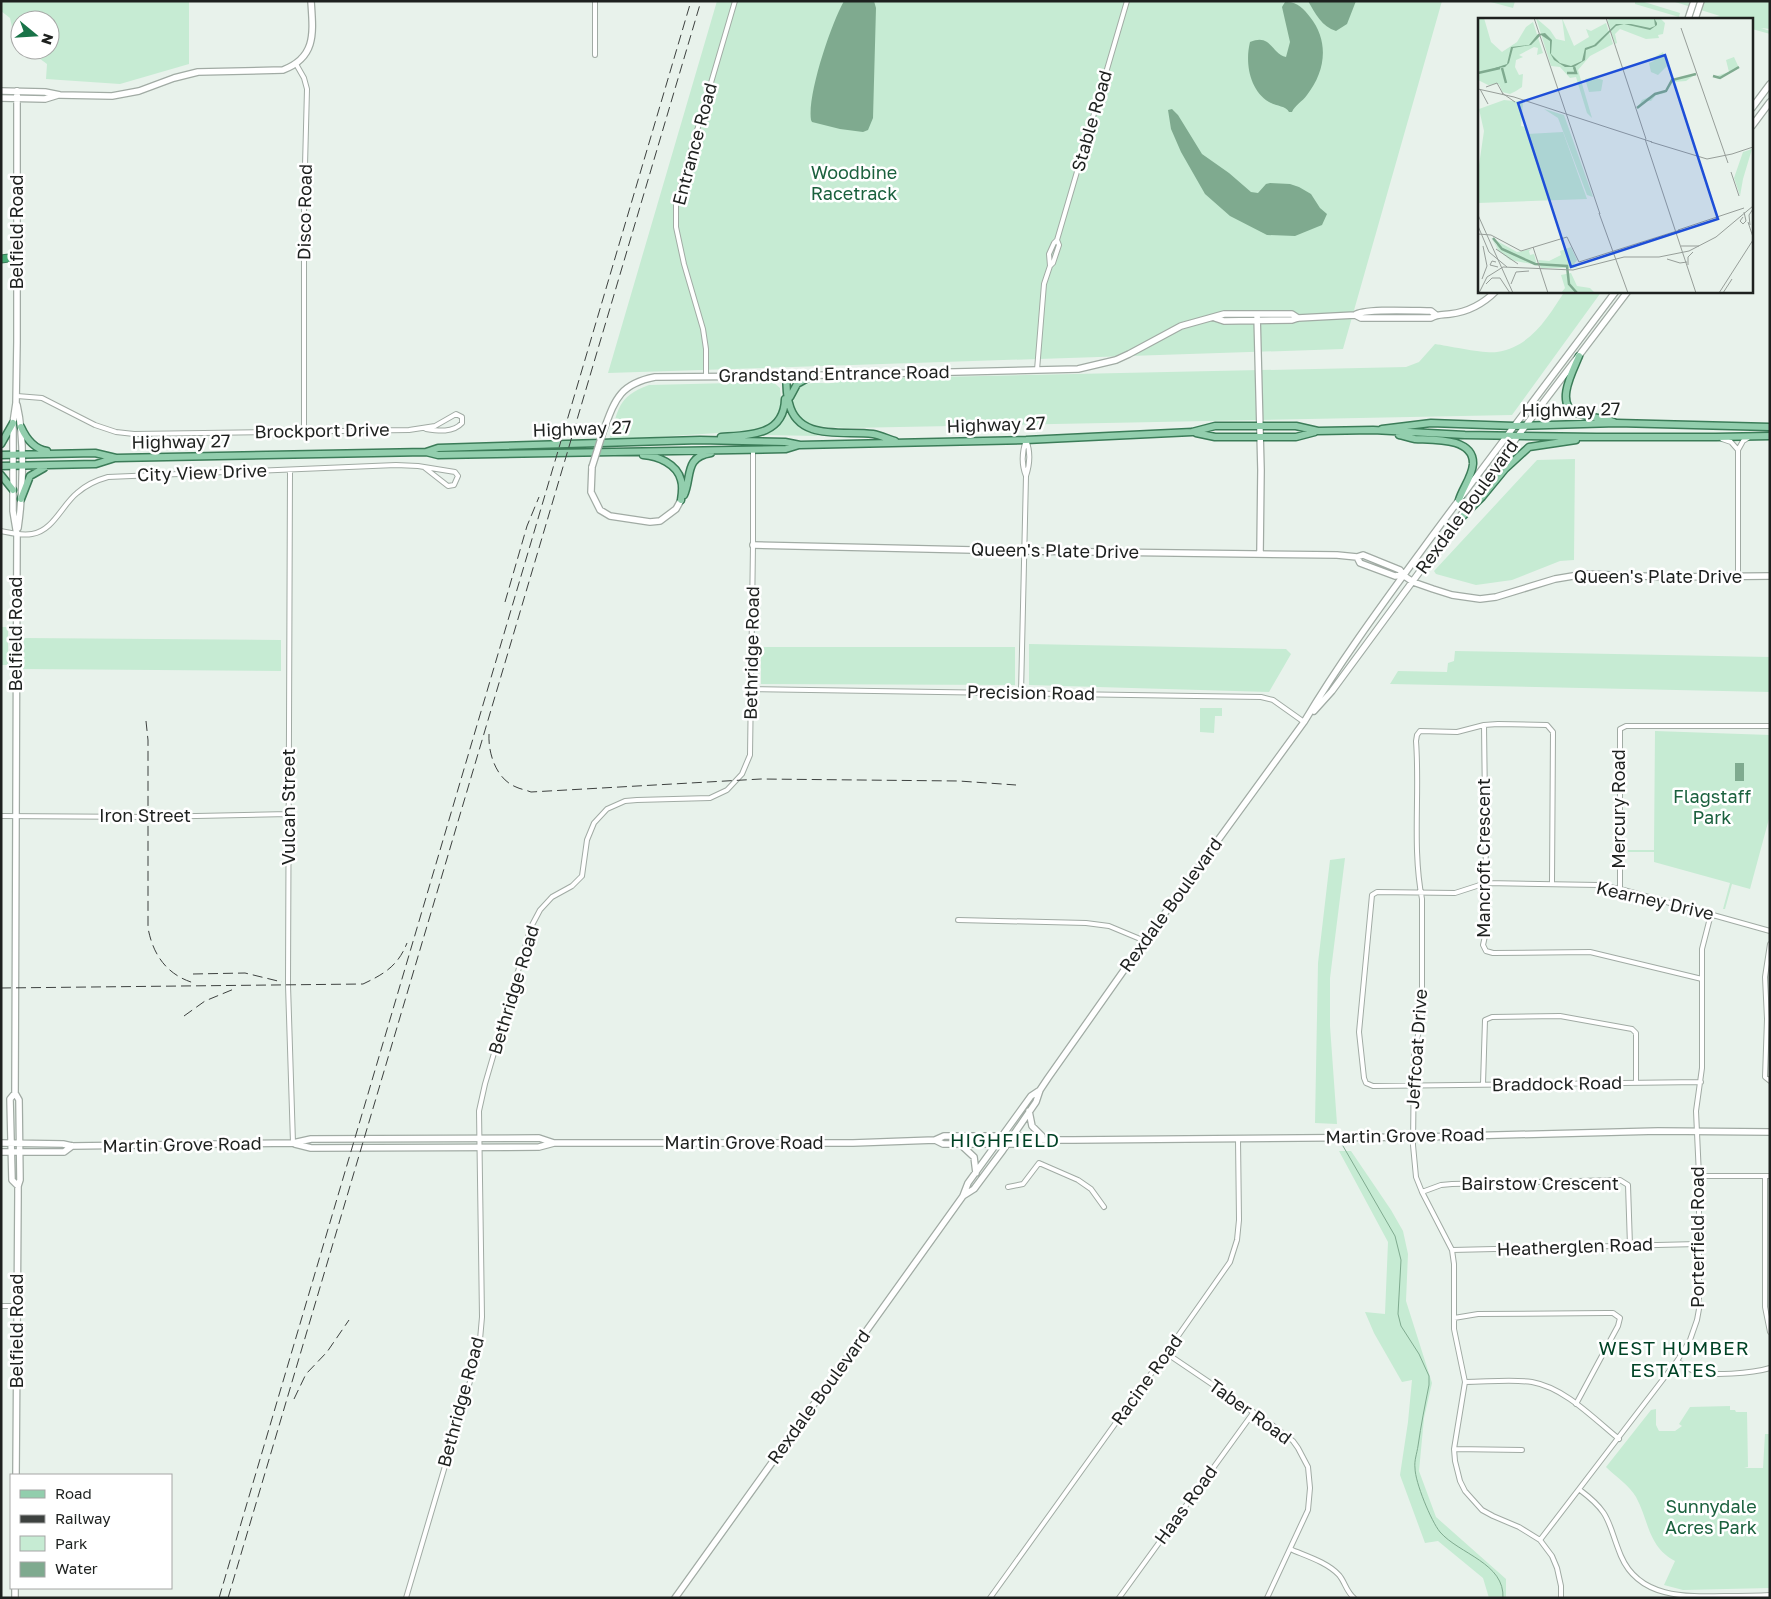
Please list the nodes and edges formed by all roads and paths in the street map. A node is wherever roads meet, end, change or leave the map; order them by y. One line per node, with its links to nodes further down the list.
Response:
1 (311, 1): 10 (main road)
2 (595, 1): 9 (street)
3 (735, 1): 29 (street, Entrance Road)
4 (1127, 1): 27 (street, Stable Road)
5 (1694, 1): 7 (main road)
6 (1701, 1): 8 (main road)
7 (1688, 18)
8 (1695, 18)
9 (595, 55)
10 (296, 64): 14 (main road); 44 (street, Disco Road)
11 (1770, 84): 18 (main road)
12 (1, 91): 13 (main road)
13 (17, 91): 14 (main road); 16 (main road, Belfield Road)
14 (60, 95): 16 (main road)
15 (1, 98): 16 (main road)
16 (17, 98): 20 (main road, Belfield Road)
17 (1770, 102): 19 (main road)
18 (1754, 105)
19 (1754, 123)
20 (17, 257): 21 (highway); 32 (main road, Belfield Road)
21 (1, 259)
22 (1495, 292): 25 (main road, Grandstand Entrance Road)
23 (1615, 292): 37 (main road, Rexdale Boulevard)
24 (1627, 292): 26 (main road, Rexdale Boulevard)
25 (1257, 318): 27 (main road, Grandstand Entrance Road); 39 (main road)
26 (1579, 356): 35 (main road); 38 (main road, Rexdale Boulevard)
27 (1037, 370): 28 (main road, Grandstand Entrance Road)
28 (813, 375): 30 (main road, Grandstand Entrance Road); 33 (main road)
29 (706, 376): 30 (main road, Grandstand Entrance Road); 78 (main road, Grandstand Entrance Road, bridge)
30 (786, 376): 31 (main road)
31 (788, 394): 33 (main road); 54 (main road)
32 (16, 400): 34 (main road, Belfield Road); 36 (main road, Belfield Road); 44 (street, Brockport Drive)
33 (788, 403): 56 (main road)
34 (13, 423): 57 (main road); 64 (main road, Belfield Road)
35 (1618, 424): 38 (main road, Highway 27); 40 (main road, Highway 27)
36 (21, 426): 65 (main road, Belfield Road); 66 (main road)
37 (1514, 426): 38 (main road, Highway 27); 42 (main road, Highway 27); 47 (main road, Rexdale Boulevard)
38 (1526, 426): 48 (main road, Rexdale Boulevard)
39 (1260, 427): 43 (main road, Highway 27); 45 (main road, Highway 27); 51 (main road)
40 (1770, 427)
41 (426, 428): 41 (street, Brockport Drive); 44 (street, Brockport Drive)
42 (1373, 430): 43 (main road, Highway 27); 46 (main road, Highway 27)
43 (1318, 431): 51 (main road, Highway 27)
44 (304, 432)
45 (1192, 432): 51 (main road, Highway 27); 55 (main road, Highway 27)
46 (1391, 432): 47 (main road, Highway 27); 79 (main road)
47 (1507, 435): 48 (main road, Highway 27); 79 (main road, Rexdale Boulevard)
48 (1519, 435): 52 (main road, Highway 27); 80 (main road, Rexdale Boulevard)
49 (1753, 435): 50 (main road, Highway 27); 53 (main road, Highway 27); 61 (street)
50 (1770, 436)
51 (1260, 437): 85 (main road)
52 (1596, 437): 53 (main road, Highway 27); 80 (main road)
53 (1716, 438): 61 (street)
54 (700, 440): 58 (main road, Highway 27); 62 (main road, Highway 27)
55 (1026, 440): 56 (main road, Highway 27); 84 (street)
56 (901, 443): 58 (main road, Highway 27)
57 (1, 444)
58 (800, 445): 60 (main road, Highway 27)
59 (740, 450): 60 (main road, Highway 27); 63 (main road, Highway 27); 78 (main road)
60 (752, 450): 83 (street, Bethridge Road)
61 (1738, 450): 89 (street)
62 (426, 452): 63 (main road, Highway 27); 68 (main road, Highway 27)
63 (612, 452): 78 (main road)
64 (13, 454): 65 (main road, Highway 27); 67 (main road, Highway 27); 71 (main road, Belfield Road)
65 (21, 454): 66 (main road, Highway 27); 72 (main road, Belfield Road)
66 (61, 454): 68 (main road, Highway 27)
67 (1, 455)
68 (116, 458): 69 (main road, Highway 27)
69 (51, 465): 72 (main road, Highway 27); 77 (main road)
70 (1, 466): 71 (main road, Highway 27)
71 (13, 466): 72 (main road, Highway 27); 76 (main road, Belfield Road)
72 (21, 466): 77 (main road, Belfield Road)
73 (425, 468): 73 (street, City View Drive); 74 (street, City View Drive)
74 (290, 470): 82 (street, City View Drive); 96 (street, Vulcan Street)
75 (1, 474): 76 (main road)
76 (13, 490): 82 (main road, Belfield Road)
77 (21, 499): 82 (main road, Belfield Road)
78 (681, 500)
79 (1459, 500): 87 (main road, Rexdale Boulevard)
80 (1452, 527): 90 (main road, Rexdale Boulevard)
81 (1, 531): 82 (street, City View Drive)
82 (17, 534): 98 (main road, Belfield Road)
83 (753, 545): 84 (main road, Queen's Plate Drive); 91 (street, Bethridge Road)
84 (1023, 551): 85 (main road, Queen's Plate Drive); 92 (street)
85 (1260, 553): 86 (main road, Queen's Plate Drive)
86 (1357, 557): 87 (main road, Queen's Plate Drive); 87 (main road, Queen's Plate Drive)
87 (1403, 576): 90 (main road, Queen's Plate Drive); 93 (main road, Rexdale Boulevard)
88 (1770, 576): 89 (main road, Queen's Plate Drive)
89 (1738, 577): 90 (main road, Queen's Plate Drive)
90 (1413, 582): 93 (main road, Rexdale Boulevard)
91 (751, 689): 92 (street, Precision Road); 123 (street, Bethridge Road)
92 (1021, 693): 93 (street, Precision Road)
93 (1304, 722): 106 (main road, Rexdale Boulevard)
94 (1484, 725): 99 (street, Mancroft Crescent); 100 (street, Jeffcoat Drive); 102 (street, Jeffcoat Drive)
95 (1770, 726): 101 (street, Mercury Road)
96 (289, 814): 98 (street, Iron Street); 129 (street, Vulcan Street)
97 (1, 816): 98 (street, Iron Street)
98 (15, 816): 116 (main road, Belfield Road)
99 (1486, 883): 100 (street, Kearney Drive); 102 (street, Kearney Drive); 108 (street, Mancroft Crescent)
100 (1552, 883): 101 (street, Kearney Drive)
101 (1620, 889): 103 (street, Kearney Drive)
102 (1421, 893): 114 (street, Jeffcoat Drive); 114 (street, Braddock Road)
103 (1711, 914): 105 (street, Kearney Drive); 108 (street, Porterfield Road)
104 (958, 920): 106 (street)
105 (1770, 931)
106 (1145, 941): 115 (main road, Rexdale Boulevard)
107 (1770, 944): 109 (street)
108 (1702, 979): 111 (street, Porterfield Road)
109 (1768, 1019): 110 (street)
110 (1770, 1081)
111 (1701, 1082): 112 (street, Braddock Road); 118 (street, Porterfield Road)
112 (1636, 1083): 113 (street, Braddock Road); 113 (street)
113 (1484, 1084): 114 (street, Braddock Road)
114 (1413, 1085): 122 (street, Jeffcoat Drive)
115 (1040, 1090): 117 (main road, Rexdale Boulevard); 120 (main road, Rexdale Boulevard)
116 (15, 1093): 128 (main road, Belfield Road); 131 (main road, Belfield Road)
117 (1029, 1111): 121 (main road, Rexdale Boulevard); 126 (main road)
118 (1698, 1131): 119 (main road, Martin Grove Road); 122 (main road, Martin Grove Road); 141 (street, Porterfield Road)
119 (1770, 1132)
120 (1003, 1135): 121 (main road, Martin Grove Road); 125 (main road, Martin Grove Road); 133 (main road, Rexdale Boulevard)
121 (1013, 1135): 126 (main road, Martin Grove Road); 134 (main road, Rexdale Boulevard)
122 (1413, 1137): 124 (main road, Martin Grove Road); 145 (street, Jeffcoat Drive)
123 (480, 1139): 129 (main road, Martin Grove Road); 130 (main road, Martin Grove Road); 136 (street, Bethridge Road)
124 (1238, 1139): 126 (main road, Martin Grove Road); 155 (street, Racine Road)
125 (935, 1140): 130 (main road, Martin Grove Road); 132 (main road, Martin Grove Road)
126 (1043, 1140): 134 (main road, Martin Grove Road)
127 (1, 1143): 128 (main road, Martin Grove Road)
128 (10, 1143): 131 (main road, Martin Grove Road); 138 (main road, Belfield Road)
129 (292, 1143): 135 (main road, Martin Grove Road); 136 (main road, Martin Grove Road)
130 (554, 1143): 136 (main road, Martin Grove Road)
131 (19, 1144): 135 (main road, Martin Grove Road); 139 (main road, Belfield Road)
132 (960, 1144): 133 (main road, Martin Grove Road); 140 (main road)
133 (997, 1144): 134 (main road, Martin Grove Road); 140 (main road, Rexdale Boulevard)
134 (1007, 1144): 146 (main road, Rexdale Boulevard)
135 (72, 1146): 139 (main road, Martin Grove Road)
136 (480, 1148): 171 (street, Bethridge Road)
137 (1, 1152): 138 (main road, Martin Grove Road)
138 (11, 1152): 139 (main road, Martin Grove Road); 143 (main road, Belfield Road)
139 (20, 1152): 143 (main road, Belfield Road)
140 (976, 1173): 146 (main road, Rexdale Boulevard)
141 (1699, 1176): 142 (street); 148 (street, Porterfield Road)
142 (1767, 1176): 154 (street)
143 (18, 1186): 152 (main road, Belfield Road)
144 (1008, 1187): 147 (street)
145 (1422, 1192): 149 (street, Bairstow Crescent); 150 (street, Jeffcoat Drive)
146 (963, 1196): 172 (main road, Rexdale Boulevard)
147 (1104, 1207)
148 (1698, 1244): 149 (street, Heatherglen Road); 156 (street, Porterfield Road)
149 (1630, 1246): 150 (street, Heatherglen Road)
150 (1452, 1250): 153 (street, Jeffcoat Drive)
151 (1, 1306): 152 (street)
152 (17, 1306): 164 (main road, Belfield Road)
153 (1454, 1318): 158 (street, Jeffcoat Drive); 159 (street)
154 (1770, 1332)
155 (1166, 1353): 160 (street, Taber Road); 173 (street, Racine Road)
156 (1677, 1361): 157 (street); 161 (street, Porterfield Road)
157 (1770, 1368)
158 (1465, 1382): 159 (street); 162 (street, Jeffcoat Drive)
159 (1576, 1404): 161 (street)
160 (1253, 1413): 167 (street, Taber Road); 174 (street, Haas Road)
161 (1619, 1438): 165 (street, Porterfield Road)
162 (1454, 1450): 163 (street); 166 (street, Jeffcoat Drive)
163 (1522, 1450)
164 (16, 1474)
165 (1580, 1490): 166 (street, Porterfield Road); 169 (street)
166 (1540, 1540): 177 (street, Jeffcoat Drive)
167 (1290, 1549): 175 (street, Taber Road); 176 (street)
168 (1770, 1595): 170 (street)
169 (1699, 1597): 170 (street)
170 (1764, 1597)
171 (406, 1598)
172 (675, 1598)
173 (990, 1598)
174 (1120, 1598)
175 (1267, 1598)
176 (1354, 1598)
177 (1561, 1598)

